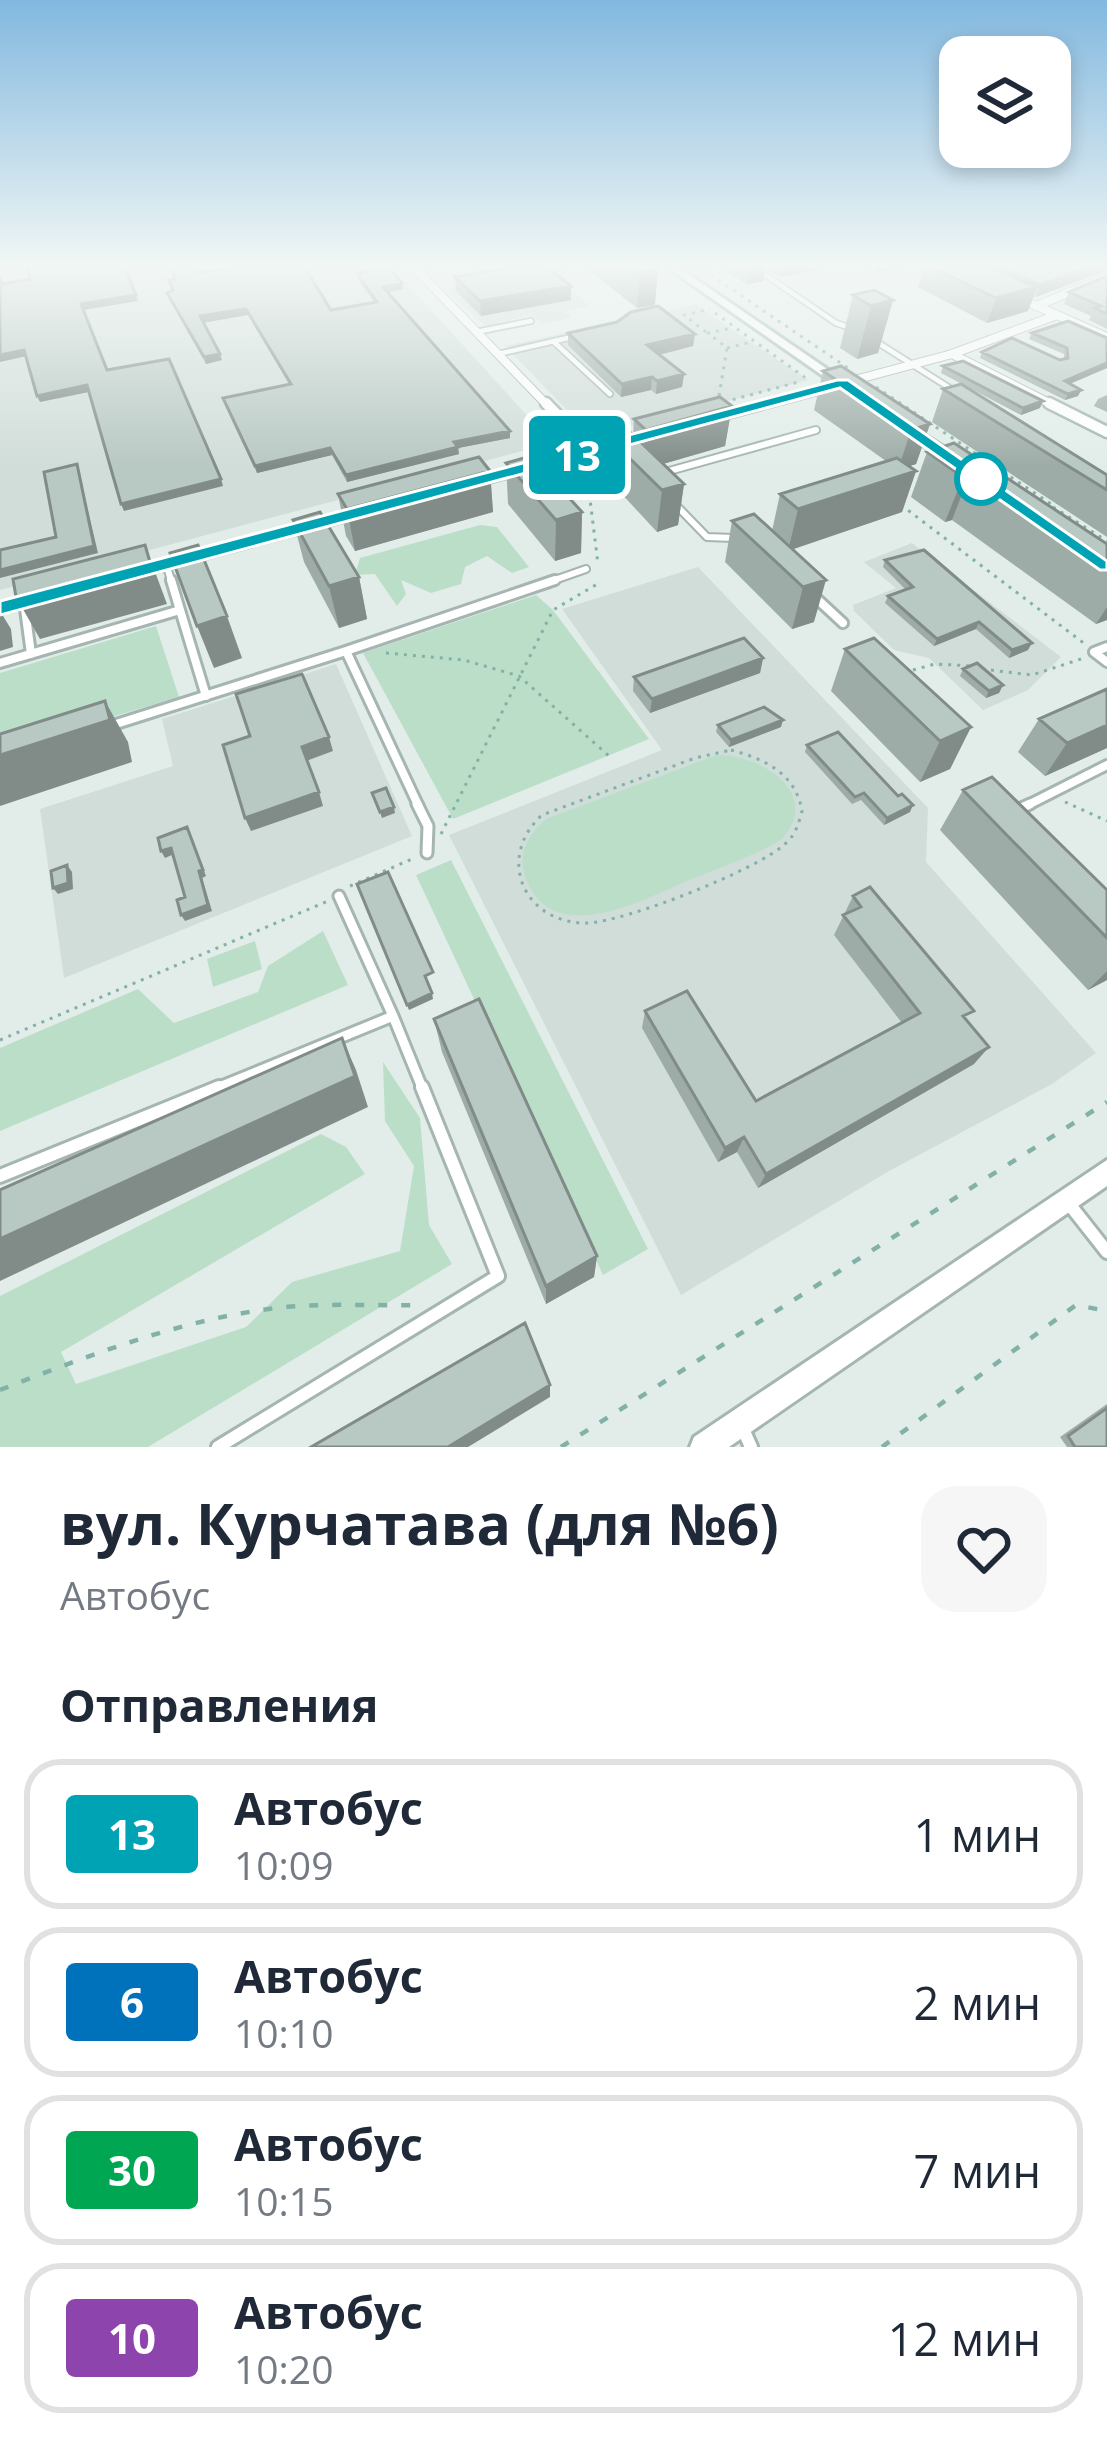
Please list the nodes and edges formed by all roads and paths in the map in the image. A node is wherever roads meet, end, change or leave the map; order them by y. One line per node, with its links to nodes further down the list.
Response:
1 (476, 332): 14 (street)
2 (708, 333): 13 (path)
3 (741, 333): 11 (path)
4 (777, 333): 17 (main road)
5 (787, 333): 17 (path)
6 (862, 333): 16 (lane)
7 (1011, 333): 8 (street)
8 (1004, 335): 12 (lane); 15 (street)
9 (574, 337): 10 (lane)
10 (554, 341): 14 (lane); 21 (lane)
11 (753, 342): 13 (path); 19 (path)
12 (1020, 343)
13 (727, 348): 23 (path)
14 (498, 354): 29 (street)
15 (952, 354): 16 (street); 27 (street)
16 (911, 365): 17 (street); 22 (lane)
17 (846, 376): 19 (street); 20 (main road)
18 (877, 387): 36 (path)
19 (821, 389): 25 (street)
20 (856, 393)
21 (610, 394)
22 (966, 398)
23 (722, 402)
24 (890, 416): 30 (main road)
25 (706, 420)
26 (816, 430): 32 (lane)
27 (1107, 432)
28 (638, 438): 29 (street)
29 (589, 458): 33 (street); 42 (path)
30 (965, 468): 31 (lane)
31 (941, 470)
32 (648, 476)
33 (460, 486)
34 (663, 491): 39 (lane)
35 (900, 504): 55 (path)
36 (1054, 506): 37 (path); 40 (path)
37 (1045, 509)
38 (369, 510): 41 (street)
39 (749, 538)
40 (1107, 542)
41 (166, 564): 44 (street); 50 (lane)
42 (598, 566)
43 (586, 569): 53 (lane)
44 (126, 575)
45 (599, 583): 60 (path)
46 (64, 591): 48 (street)
47 (808, 592): 51 (lane)
48 (24, 602): 49 (street); 56 (lane)
49 (0, 608)
50 (180, 610): 56 (lane); 61 (lane)
51 (843, 623)
52 (1107, 647): 55 (lane)
53 (346, 651): 61 (lane); 69 (lane)
54 (381, 652): 60 (path)
55 (1094, 652): 57 (lane); 59 (path)
56 (31, 654): 58 (lane)
57 (1107, 662)
58 (0, 663)
59 (913, 670)
60 (518, 676): 63 (path); 69 (path)
61 (206, 696): 62 (lane)
62 (103, 729)
63 (609, 756)
64 (1107, 765): 65 (lane)
65 (1044, 796): 67 (lane); 68 (path)
66 (556, 808): 66 (path)
67 (1009, 814)
68 (1107, 821)
69 (427, 853): 70 (path)
70 (339, 896): 71 (lane); 72 (path)
71 (393, 1016): 75 (lane); 82 (lane)
72 (0, 1040)
73 (1107, 1102): 83 (path)
74 (1107, 1172): 76 (street)
75 (0, 1176)
76 (1066, 1199): 77 (lane); 81 (street)
77 (1107, 1252)
78 (422, 1305): 80 (path)
79 (1107, 1310): 86 (path)
80 (0, 1390)
81 (738, 1420): 84 (street); 85 (lane)
82 (218, 1447)
83 (561, 1447)
84 (704, 1447)
85 (751, 1447)
86 (882, 1447)

